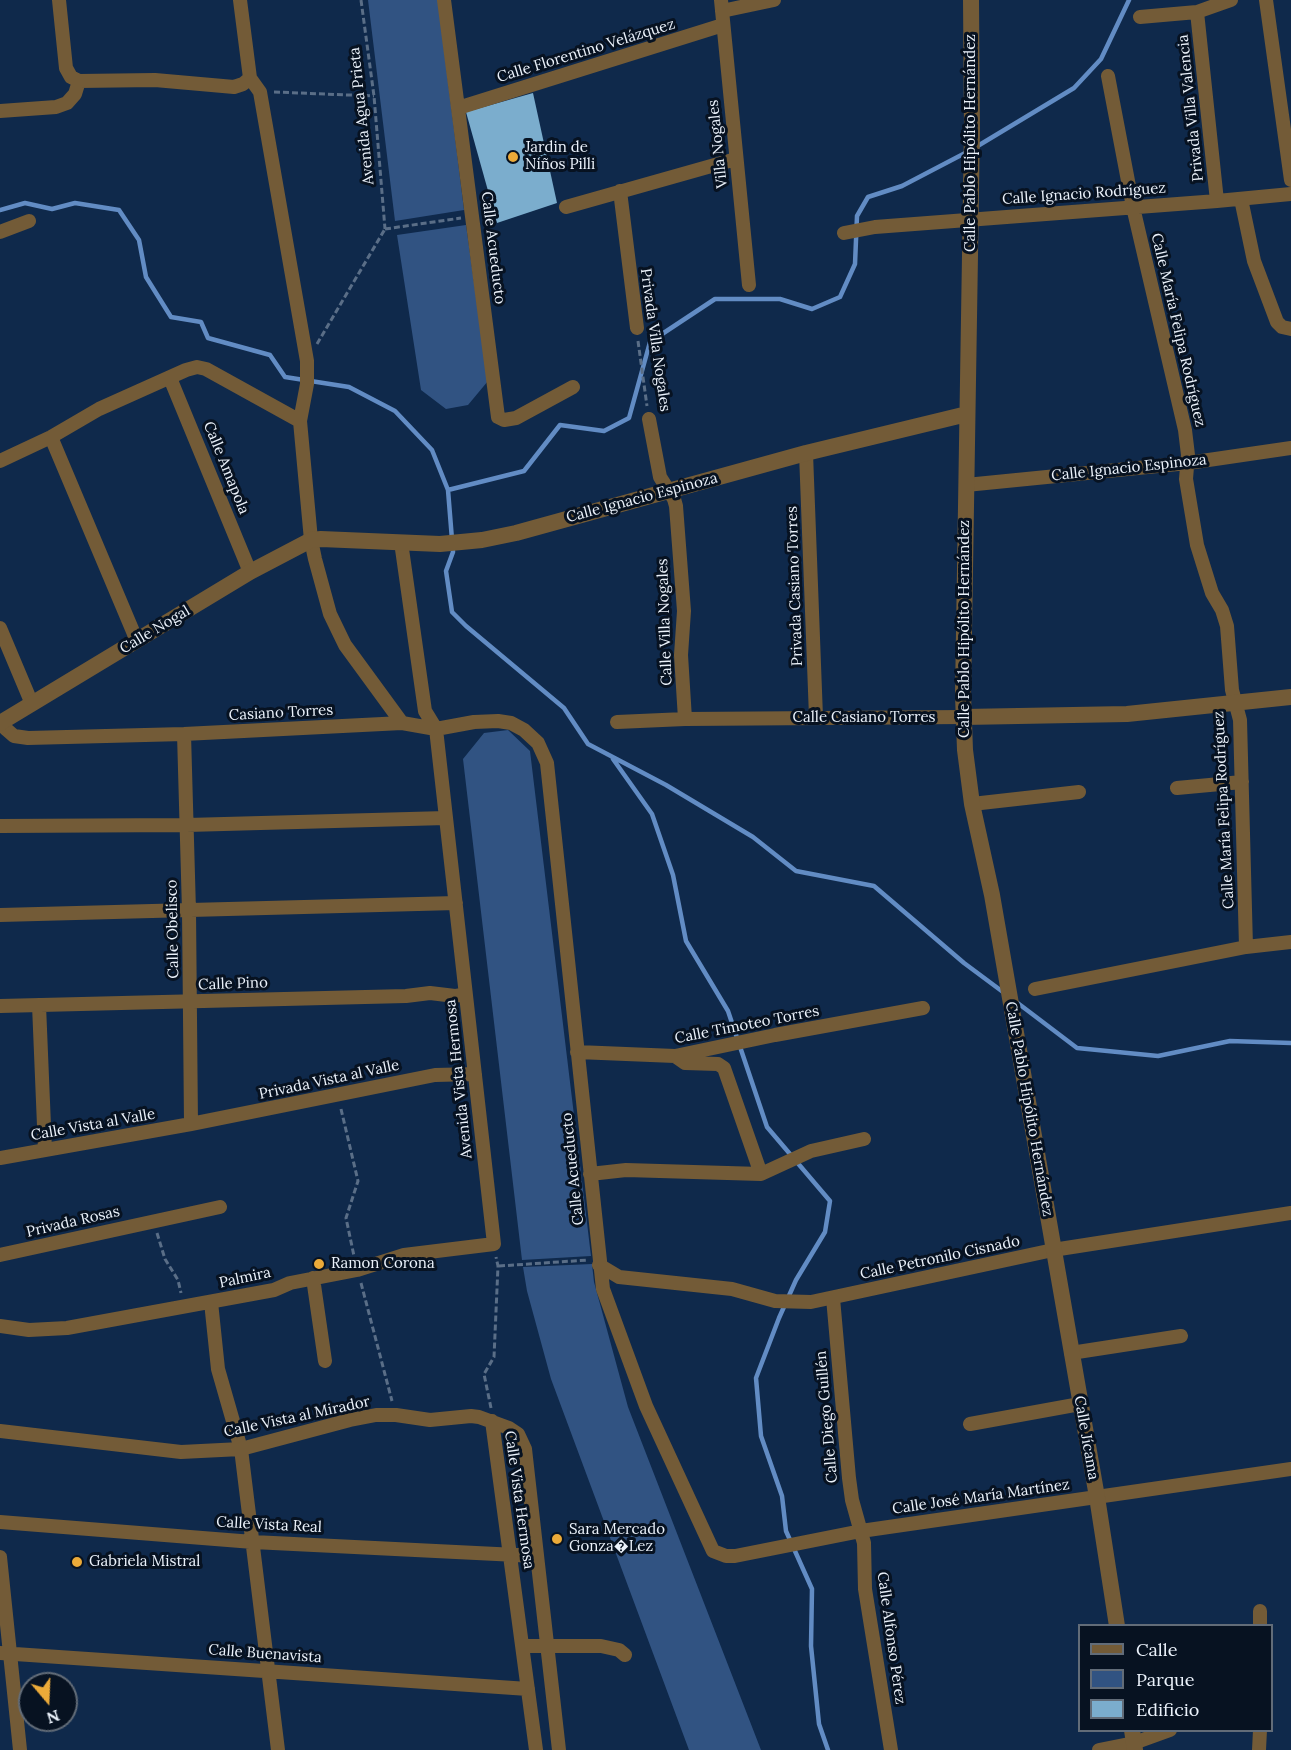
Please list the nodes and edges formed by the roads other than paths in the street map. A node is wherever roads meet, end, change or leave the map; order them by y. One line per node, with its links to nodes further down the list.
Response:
1 (59, 0): 13 (street)
2 (240, 0): 12 (street)
3 (444, 0): 14 (street, Calle Acueducto)
4 (774, 0): 8 (street, Calle Florentino Velázquez)
5 (971, 0): 24 (street, Calle Pablo Hipólito Hernández)
6 (1231, 0): 9 (street)
7 (1266, 0): 17 (street)
8 (722, 12): 14 (street, Calle Florentino Velázquez); 16 (street, Villa Nogales)
9 (1197, 12): 10 (street); 21 (street, Privada Villa Valencia)
10 (1140, 16)
11 (1108, 76): 23 (street, Calle María Felipa Rodríguez)
12 (250, 78): 13 (street); 35 (street)
13 (79, 81): 15 (street)
14 (458, 108): 32 (street, Calle Acueducto)
15 (0, 111)
16 (736, 159): 18 (street); 28 (street, Villa Nogales)
17 (1291, 180)
18 (620, 191): 22 (street); 29 (street, Privada Villa Nogales)
19 (1291, 194): 20 (street, Calle Ignacio Rodríguez)
20 (1241, 199): 21 (street, Calle Ignacio Rodríguez); 30 (street)
21 (1217, 201): 23 (street, Calle Ignacio Rodríguez)
22 (566, 207)
23 (1133, 207): 24 (street, Calle Ignacio Rodríguez); 40 (street, Calle María Felipa Rodríguez)
24 (971, 218): 27 (street, Calle Ignacio Rodríguez); 33 (street, Calle Pablo Hipólito Hernández)
25 (29, 221): 26 (street)
26 (0, 232)
27 (845, 233)
28 (749, 285)
29 (637, 328)
30 (1286, 328)
31 (170, 378): 35 (street); 36 (street); 45 (street, Calle Amapola)
32 (573, 387)
33 (967, 414): 38 (street, Calle Ignacio Espinoza); 41 (street, Calle Pablo Hipólito Hernández)
34 (649, 419): 42 (street, Privada Villa Nogales)
35 (300, 421): 43 (street)
36 (51, 437): 39 (street); 47 (street)
37 (1291, 448): 40 (street, Calle Ignacio Espinoza)
38 (806, 453): 42 (street, Calle Ignacio Espinoza); 51 (street, Privada Casiano Torres)
39 (0, 460)
40 (1188, 463): 41 (street, Calle Ignacio Espinoza); 50 (street, Calle María Felipa Rodríguez)
41 (966, 485): 52 (street, Calle Pablo Hipólito Hernández)
42 (668, 490): 44 (street, Calle Ignacio Espinoza); 53 (street, Calle Villa Nogales)
43 (311, 540): 44 (street, Calle Ignacio Espinoza); 45 (street, Calle Nogal); 56 (street)
44 (401, 542): 57 (street, Avenida Vista Hermosa)
45 (250, 572): 47 (street, Calle Nogal)
46 (0, 628): 49 (street)
47 (137, 641): 49 (street, Calle Nogal)
48 (1291, 697): 50 (street, Calle Casiano Torres)
49 (32, 704): 55 (street, Calle Nogal)
50 (1236, 704): 52 (street, Calle Casiano Torres); 60 (street, Calle María Felipa Rodríguez)
51 (816, 717): 52 (street, Calle Casiano Torres); 53 (street, Calle Casiano Torres)
52 (964, 717): 63 (street, Calle Pablo Hipólito Hernández)
53 (685, 719): 54 (street, Calle Casiano Torres)
54 (617, 722)
55 (0, 723): 58 (street, Casiano Torres)
56 (402, 723): 57 (street, Casiano Torres); 58 (street, Casiano Torres)
57 (436, 729): 59 (street, Casiano Torres); 64 (street, Avenida Vista Hermosa)
58 (184, 734): 65 (street, Calle Obelisco)
59 (547, 763): 78 (street, Calle Acueducto)
60 (1242, 782): 61 (street); 71 (street, Calle María Felipa Rodríguez)
61 (1177, 788)
62 (1079, 792): 63 (street)
63 (972, 804): 90 (street, Calle Pablo Hipólito Hernández)
64 (446, 818): 65 (street); 67 (street, Avenida Vista Hermosa)
65 (186, 825): 66 (street); 68 (street, Calle Obelisco)
66 (0, 826)
67 (456, 903): 68 (street); 73 (street, Avenida Vista Hermosa)
68 (189, 911): 69 (street); 74 (street, Calle Obelisco)
69 (0, 915)
70 (1291, 942): 71 (street)
71 (1246, 947): 72 (street)
72 (1035, 989)
73 (465, 994): 74 (street, Calle Pino); 80 (street, Avenida Vista Hermosa)
74 (191, 1002): 75 (street, Calle Pino); 81 (street, Calle Obelisco)
75 (39, 1005): 76 (street, Calle Pino); 83 (street)
76 (0, 1006)
77 (923, 1008): 79 (street, Calle Timoteo Torres)
78 (577, 1052): 79 (street, Calle Timoteo Torres); 85 (street, Calle Acueducto)
79 (681, 1055): 86 (street)
80 (475, 1074): 81 (street, Privada Vista al Valle); 89 (street, Avenida Vista Hermosa)
81 (191, 1124): 83 (street, Calle Vista al Valle)
82 (864, 1139): 86 (street)
83 (45, 1150): 84 (street, Calle Vista al Valle)
84 (0, 1158)
85 (590, 1174): 86 (street); 92 (street, Calle Acueducto)
86 (761, 1174)
87 (220, 1207): 91 (street, Privada Rosas)
88 (1291, 1213): 90 (street, Calle Petronilo Cisnado)
89 (494, 1244): 93 (street, Palmira)
90 (1053, 1250): 94 (street, Calle Petronilo Cisnado); 98 (street, Calle Jícama)
91 (0, 1255)
92 (599, 1262): 94 (street, Calle Petronilo Cisnado); 110 (street, Calle Acueducto)
93 (313, 1278): 95 (street, Palmira); 99 (street)
94 (833, 1298): 108 (street, Calle Diego Guillén)
95 (210, 1302): 96 (street, Palmira); 104 (street)
96 (0, 1326)
97 (1181, 1336): 98 (street)
98 (1071, 1353): 100 (street, Calle Jícama)
99 (325, 1361)
100 (1080, 1404): 102 (street); 106 (street, Calle Jícama)
101 (492, 1421): 104 (street, Calle Vista al Mirador); 111 (street, Calle Vista Hermosa); 112 (street, Calle Vista Hermosa)
102 (970, 1424)
103 (0, 1431): 104 (street, Calle Vista al Mirador)
104 (241, 1449): 109 (street)
105 (1291, 1469): 106 (street, Calle José María Martínez)
106 (1097, 1497): 108 (street, Calle José María Martínez); 114 (street, Calle Jícama)
107 (0, 1522): 109 (street, Calle Vista Real)
108 (861, 1531): 110 (street, Calle José María Martínez); 128 (street, Calle Alfonso Pérez)
109 (253, 1542): 111 (street, Calle Vista Real); 119 (street)
110 (713, 1551)
111 (510, 1554): 112 (street, Calle Vista Real); 115 (street, Calle Vista Hermosa)
112 (537, 1556): 116 (street, Calle Vista Hermosa)
113 (0, 1557): 117 (street)
114 (1117, 1624)
115 (522, 1646): 116 (street); 120 (street, Calle Vista Hermosa)
116 (548, 1646): 118 (street); 127 (street, Calle Vista Hermosa)
117 (4, 1653): 119 (street, Calle Buenavista); 124 (street)
118 (625, 1655)
119 (269, 1671): 120 (street, Calle Buenavista); 125 (street)
120 (528, 1689): 126 (street, Calle Vista Hermosa)
121 (1166, 1732): 123 (street)
122 (1260, 1732): 130 (street)
123 (1134, 1741): 129 (street)
124 (20, 1750)
125 (278, 1750)
126 (536, 1750)
127 (559, 1750)
128 (891, 1750)
129 (1099, 1750)
130 (1259, 1750)

